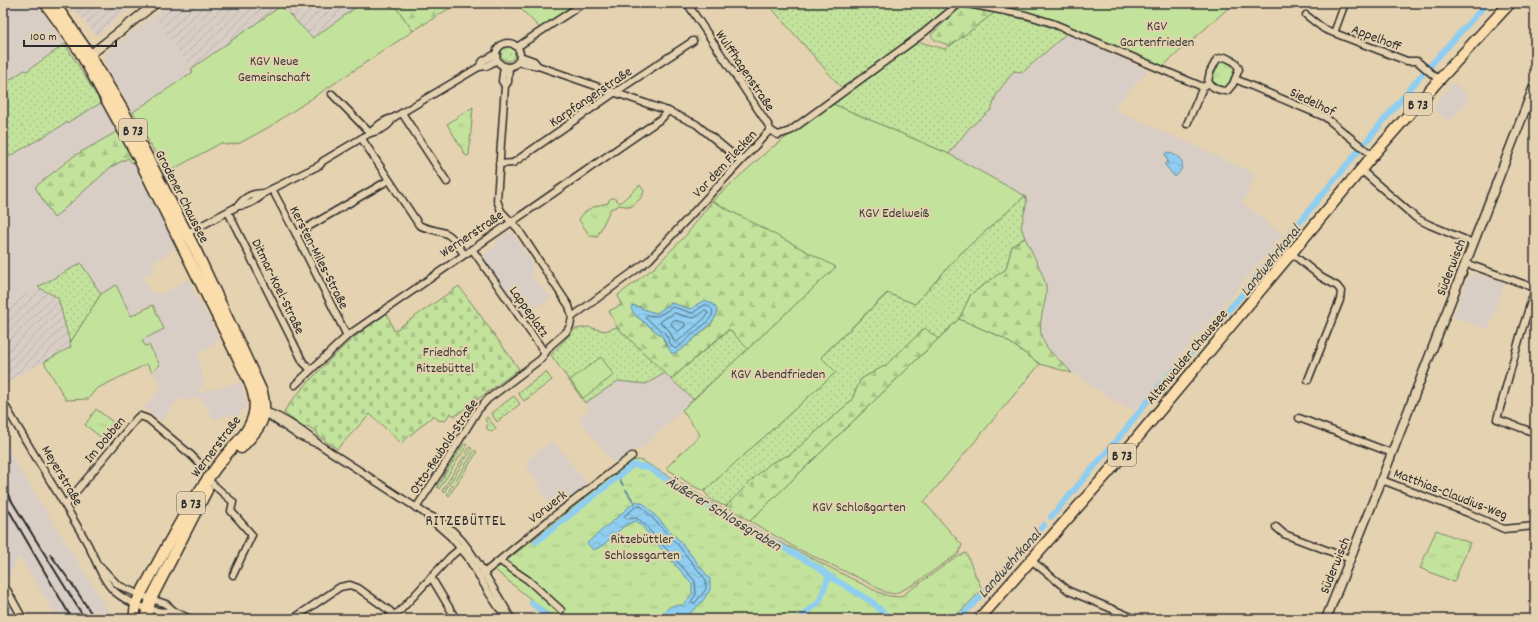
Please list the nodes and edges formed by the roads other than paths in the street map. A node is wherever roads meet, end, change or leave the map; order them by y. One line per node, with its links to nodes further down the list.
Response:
1 (45, 3): 15 (main road, Grodener Chaussee / B 73)
2 (54, 3): 15 (main road, Grodener Chaussee / B 73)
3 (156, 3): 15 (street)
4 (584, 3): 14 (street)
5 (687, 3): 10 (street, Wulffhagenstraße)
6 (961, 3): 23 (street); 29 (street, Vor dem Flecken)
7 (1345, 3): 11 (street)
8 (1510, 3): 20 (main road, Altenwalder Chaussee / B 73)
9 (1306, 15): 11 (street, Appelhoff)
10 (706, 32): 12 (street); 29 (street, Wulffhagenstraße)
11 (1334, 33): 20 (street, Appelhoff)
12 (700, 36)
13 (693, 41): 24 (street, Karpfangerstraße)
14 (517, 47): 16 (street); 17 (street)
15 (87, 57): 42 (main road, Grodener Chaussee / B 73)
16 (496, 57): 18 (street); 27 (street)
17 (519, 59): 18 (street); 24 (street)
18 (506, 66): 34 (street)
19 (1235, 79): 21 (street); 21 (street); 32 (street, Siedelhof)
20 (1439, 80): 32 (main road, Altenwalder Chaussee / B 73)
21 (1208, 83): 23 (street)
22 (1534, 86): 43 (street, Süderwisch)
23 (1202, 87): 28 (street)
24 (614, 93): 26 (street); 34 (street, Karpfangerstraße)
25 (332, 94): 30 (street)
26 (668, 111): 33 (street); 40 (street, Wernerstraße)
27 (402, 114): 30 (street); 37 (street)
28 (1187, 124)
29 (770, 130): 33 (street, Vor dem Flecken)
30 (370, 133): 31 (street)
31 (362, 139): 36 (street); 38 (street)
32 (1369, 153): 35 (main road, Altenwalder Chaussee / B 73)
33 (741, 161): 49 (street, Vor dem Flecken)
34 (499, 164): 40 (street)
35 (1361, 170): 43 (street); 45 (main road, Altenwalder Chaussee / B 73)
36 (389, 180): 41 (street); 46 (street)
37 (447, 182)
38 (272, 189): 39 (street); 41 (street, Kersten-Miles-Straße)
39 (228, 212): 42 (street); 52 (street, Ditmar-Koel-Straße)
40 (511, 222): 44 (street, Wernerstraße); 49 (street)
41 (296, 234): 50 (street, Kersten-Miles-Straße)
42 (182, 236): 56 (main road, Grodener Chaussee / B 73); 57 (main road, Grodener Chaussee / B 73)
43 (1473, 243): 47 (street, Süderwisch)
44 (472, 249): 46 (street, Wernerstraße); 51 (street, Lappeplatz)
45 (1291, 253): 53 (street); 71 (main road, Altenwalder Chaussee / B 73)
46 (464, 254): 50 (street, Wernerstraße)
47 (1465, 263): 48 (street); 60 (street, Süderwisch)
48 (1535, 288): 59 (street)
49 (572, 317): 51 (street, Lappeplatz)
50 (347, 336): 52 (street, Wernerstraße)
51 (545, 353): 66 (street, Otto-Reubold-Straße)
52 (310, 369): 54 (street, Wernerstraße)
53 (1308, 380)
54 (295, 385)
55 (3, 402): 65 (street, Meyerstraße)
56 (255, 409): 57 (street); 63 (main road, Wernerstraße / B 73)
57 (265, 412): 63 (main road, Wernerstraße / B 73); 66 (street)
58 (1299, 418): 60 (street)
59 (1535, 433)
60 (1392, 453): 64 (street, Süderwisch)
61 (632, 456): 72 (street, Vorwerk)
62 (204, 468): 65 (street, Im Dobben)
63 (209, 480): 74 (street); 78 (main road, Wernerstraße / B 73); 79 (main road, Wernerstraße / B 73)
64 (1382, 480): 67 (street, Matthias-Claudius-Weg); 70 (street, Süderwisch)
65 (65, 505): 73 (street, Meyerstraße)
66 (416, 508): 69 (street)
67 (1535, 526)
68 (1276, 527): 70 (street)
69 (463, 547): 75 (street); 76 (street)
70 (1350, 559): 92 (street, Süderwisch)
71 (1031, 560): 90 (main road, Altenwalder Chaussee / B 73); 91 (street)
72 (500, 561): 75 (street, Vorwerk); 80 (street)
73 (98, 563): 78 (street, Meyerstraße); 78 (street, Meyerstraße)
74 (234, 574)
75 (482, 575): 89 (street)
76 (431, 577): 82 (street); 88 (street)
77 (7, 590): 83 (street)
78 (138, 600): 79 (street, Meyerstraße); 79 (street); 84 (main road, B 73)
79 (149, 603): 81 (street); 81 (street); 85 (main road, B 73)
80 (561, 610)
81 (174, 611): 86 (street)
82 (390, 618): 87 (street)
83 (23, 619)
84 (134, 619)
85 (145, 619)
86 (190, 619)
87 (294, 619)
88 (456, 619)
89 (511, 619)
90 (979, 619)
91 (1136, 619)
92 (1326, 619)

